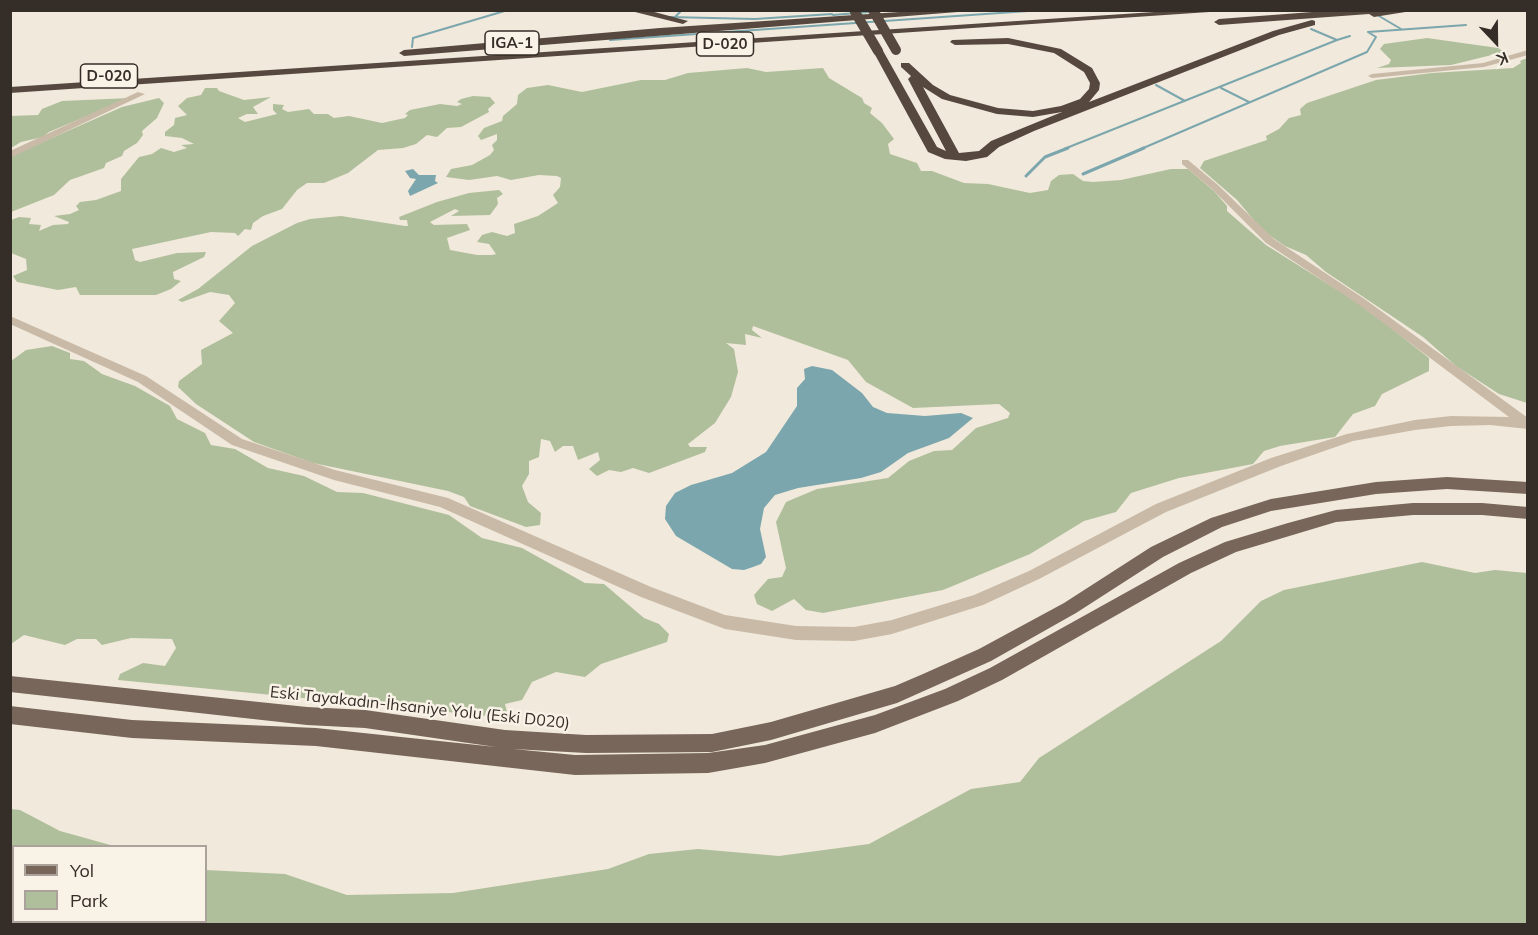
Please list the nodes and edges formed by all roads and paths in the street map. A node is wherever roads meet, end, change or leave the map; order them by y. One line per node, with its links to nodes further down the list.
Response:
1 (631, 10): 11 (highway)
2 (873, 10): 14 (highway, bridge)
3 (940, 10): 10 (highway, IGA-1)
4 (979, 10): 10 (highway, IGA-1)
5 (1130, 10): 15 (highway, D-020)
6 (1235, 10): 15 (highway, D-020)
7 (1385, 10): 14 (highway)
8 (1414, 10): 21 (highway)
9 (855, 11): 21 (highway, bridge)
10 (890, 16): 11 (highway, IGA-1)
11 (816, 21): 15 (highway, IGA-1)
12 (907, 43): 15 (highway)
13 (1527, 52): 16 (street)
14 (905, 65): 21 (highway)
15 (211, 73): 17 (highway, D-020); 18 (highway, D-020)
16 (1372, 76)
17 (10, 82)
18 (10, 90)
19 (141, 94): 20 (street)
20 (10, 155)
21 (955, 157)
22 (1185, 162): 24 (street)
23 (10, 319): 24 (street)
24 (1526, 424)
25 (1527, 488): 27 (main road, Eski Tayakadın-İhsaniye Yolu (Eski D020))
26 (1527, 513): 28 (main road)
27 (10, 684)
28 (10, 715)

